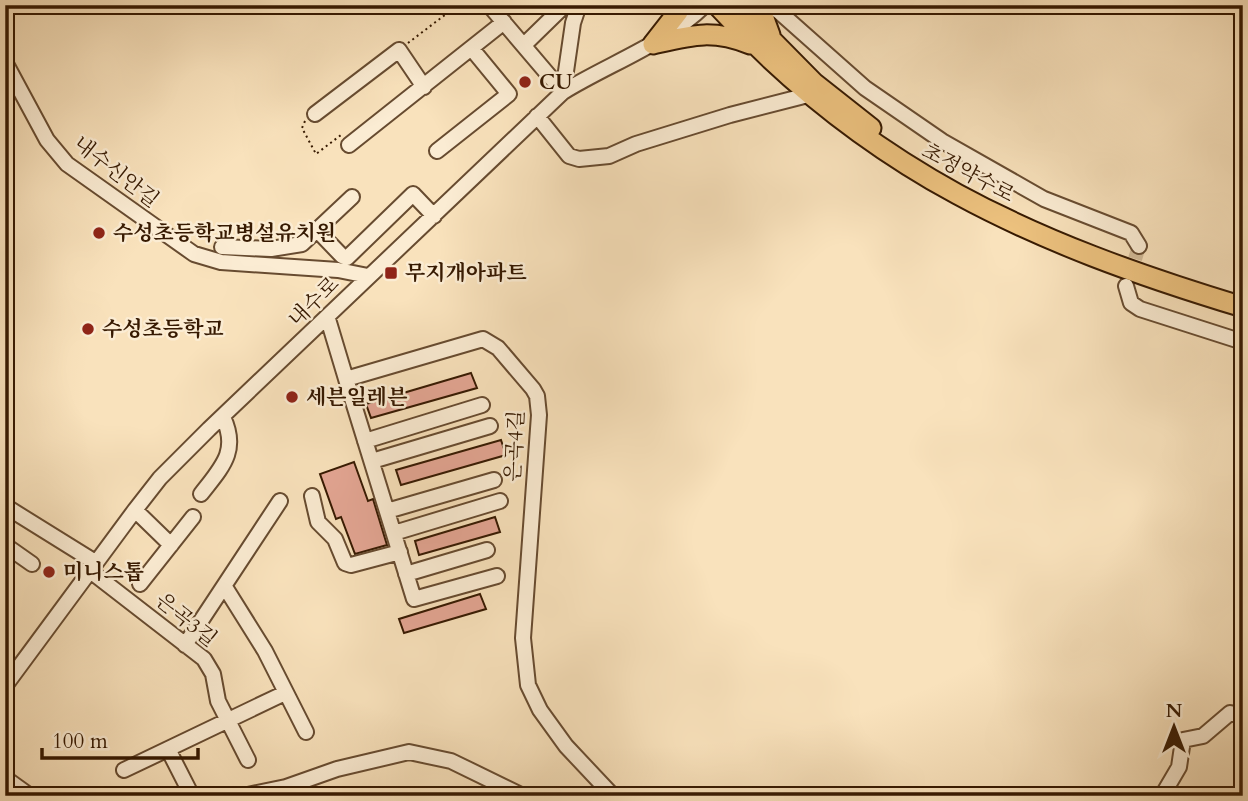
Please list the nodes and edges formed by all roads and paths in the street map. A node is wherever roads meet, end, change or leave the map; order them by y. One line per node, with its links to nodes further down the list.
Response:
1 (458, 5): 18 (path)
2 (565, 5): 14 (street)
3 (579, 5): 21 (street)
4 (680, 5): 13 (main road)
5 (705, 5): 13 (street, 내수로)
6 (717, 5): 16 (main road, 초정약수로)
7 (737, 5): 15 (main road, 초정약수로)
8 (1234, 5): 11 (street)
9 (490, 6): 12 (street)
10 (759, 8): 15 (main road); 31 (street)
11 (1243, 12)
12 (504, 23): 14 (street); 17 (street)
13 (653, 44): 16 (main road); 21 (street, 내수로)
14 (524, 45): 21 (street)
15 (775, 45): 34 (main road, 초정약수로)
16 (754, 46): 22 (main road, 초정약수로)
17 (472, 49): 20 (street); 26 (street)
18 (399, 50): 20 (street); 23 (street)
19 (5, 62): 32 (street, 내수신안길)
20 (424, 87): 25 (street)
21 (563, 92): 24 (street, 내수로)
22 (808, 95): 24 (street); 35 (main road, 초정약수로)
23 (315, 114): 25 (path)
24 (537, 116): 28 (street, 내수로)
25 (349, 145)
26 (437, 151)
27 (352, 197): 29 (street)
28 (434, 216): 29 (street); 32 (street, 내수로)
29 (317, 230): 30 (street)
30 (222, 247)
31 (1139, 247)
32 (368, 276): 36 (street, 내수로)
33 (1126, 286): 37 (street)
34 (1243, 296)
35 (1243, 307)
36 (328, 319): 38 (street); 40 (street, 내수로)
37 (1243, 342)
38 (346, 379): 42 (street); 78 (street, 은곡4길)
39 (482, 405): 42 (street)
40 (223, 417): 45 (street); 50 (street, 내수로)
41 (490, 426): 43 (street)
42 (365, 441): 43 (street)
43 (372, 461): 51 (street)
44 (494, 480): 51 (street)
45 (201, 494)
46 (312, 496): 57 (street)
47 (280, 501): 63 (street)
48 (500, 501): 53 (street)
49 (5, 506): 59 (street, 은곡3길)
50 (135, 510): 55 (street); 59 (street, 내수로)
51 (387, 511): 53 (street)
52 (193, 517): 55 (street)
53 (394, 533): 57 (street)
54 (5, 545): 58 (street)
55 (171, 545): 62 (street)
56 (487, 550): 60 (street)
57 (400, 552): 60 (street)
58 (32, 564)
59 (92, 566): 64 (street, 은곡3길); 65 (street, 내수로)
60 (406, 574): 61 (street)
61 (497, 576)
62 (140, 584)
63 (225, 587): 64 (street); 66 (street)
64 (185, 645): 68 (street, 은곡3길)
65 (5, 685)
66 (285, 693): 68 (street); 69 (street)
67 (1243, 716): 79 (street)
68 (227, 720): 70 (street); 71 (street, 은곡3길)
69 (306, 732)
70 (168, 749): 72 (street); 75 (street)
71 (248, 760)
72 (124, 770)
73 (5, 778): 74 (street)
74 (30, 796)
75 (192, 796)
76 (243, 796): 77 (street)
77 (523, 796)
78 (613, 796)
79 (1162, 796)

